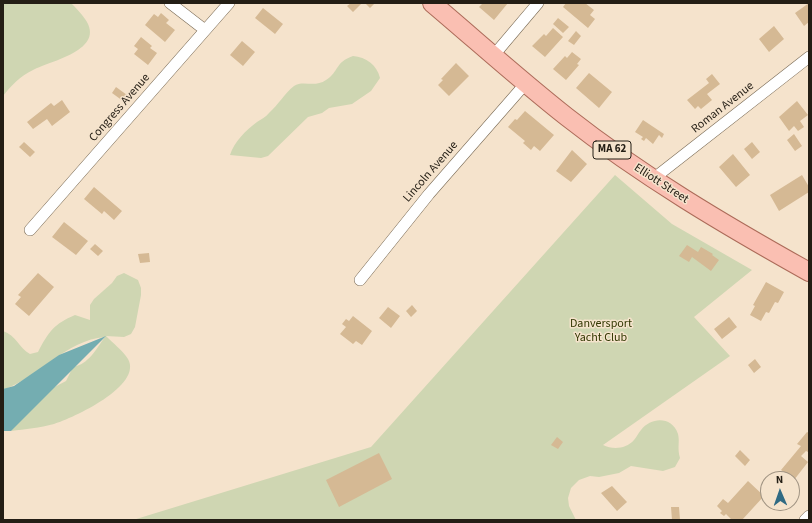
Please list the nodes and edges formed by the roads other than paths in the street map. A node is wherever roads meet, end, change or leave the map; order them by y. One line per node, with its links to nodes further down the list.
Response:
1 (170, 3): 5 (street)
2 (229, 3): 5 (street, Congress Avenue)
3 (432, 3): 6 (main road, Elliott Street / MA 62)
4 (538, 3): 6 (street)
5 (205, 30): 10 (street, Congress Avenue)
6 (494, 56): 8 (main road, Elliott Street / MA 62)
7 (809, 57): 9 (street, Roman Avenue)
8 (526, 83): 9 (main road, Elliott Street / MA 62); 12 (street, Lincoln Avenue)
9 (653, 178): 11 (main road, Elliott Street / MA 62)
10 (30, 230)
11 (809, 272)
12 (360, 280)
13 (809, 516): 14 (street)
14 (805, 520)

